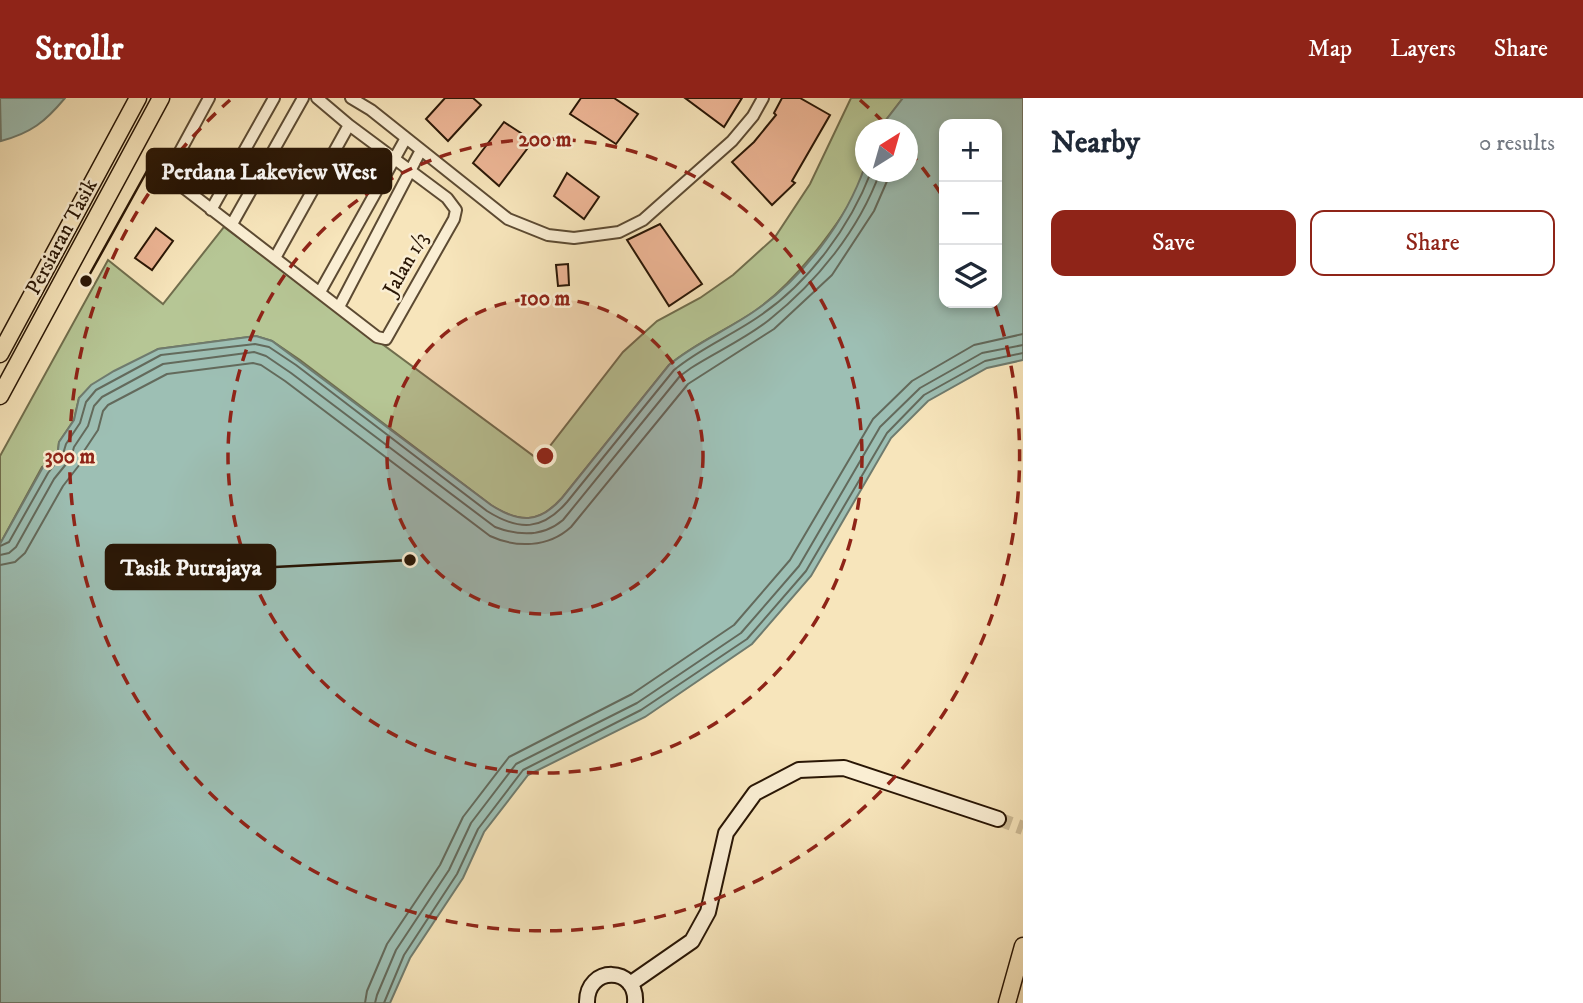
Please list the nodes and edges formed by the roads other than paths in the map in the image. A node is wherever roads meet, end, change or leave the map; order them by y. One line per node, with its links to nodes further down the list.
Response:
1 (138, 98): 19 (main road, Persiaran Tasik)
2 (161, 98): 20 (main road, Persiaran Tasik)
3 (209, 98): 14 (street)
4 (274, 98): 14 (street)
5 (303, 98): 15 (street)
6 (317, 98): 9 (street)
7 (763, 98): 11 (street)
8 (358, 99): 10 (street)
9 (349, 125): 12 (street); 16 (street)
10 (405, 138): 11 (street); 12 (street)
11 (421, 150): 13 (street)
12 (393, 159): 13 (street); 17 (street)
13 (409, 172): 18 (street); 18 (street, Jalan 1/3)
14 (211, 210): 15 (street)
15 (232, 224): 16 (street)
16 (275, 258): 17 (street)
17 (320, 292): 18 (street)
18 (339, 307)
19 (0, 354)
20 (0, 396)
21 (998, 819): 23 (street)
22 (1023, 946): 26 (main road)
23 (631, 984): 24 (street); 25 (street)
24 (587, 1003)
25 (635, 1003)
26 (1007, 1003)

